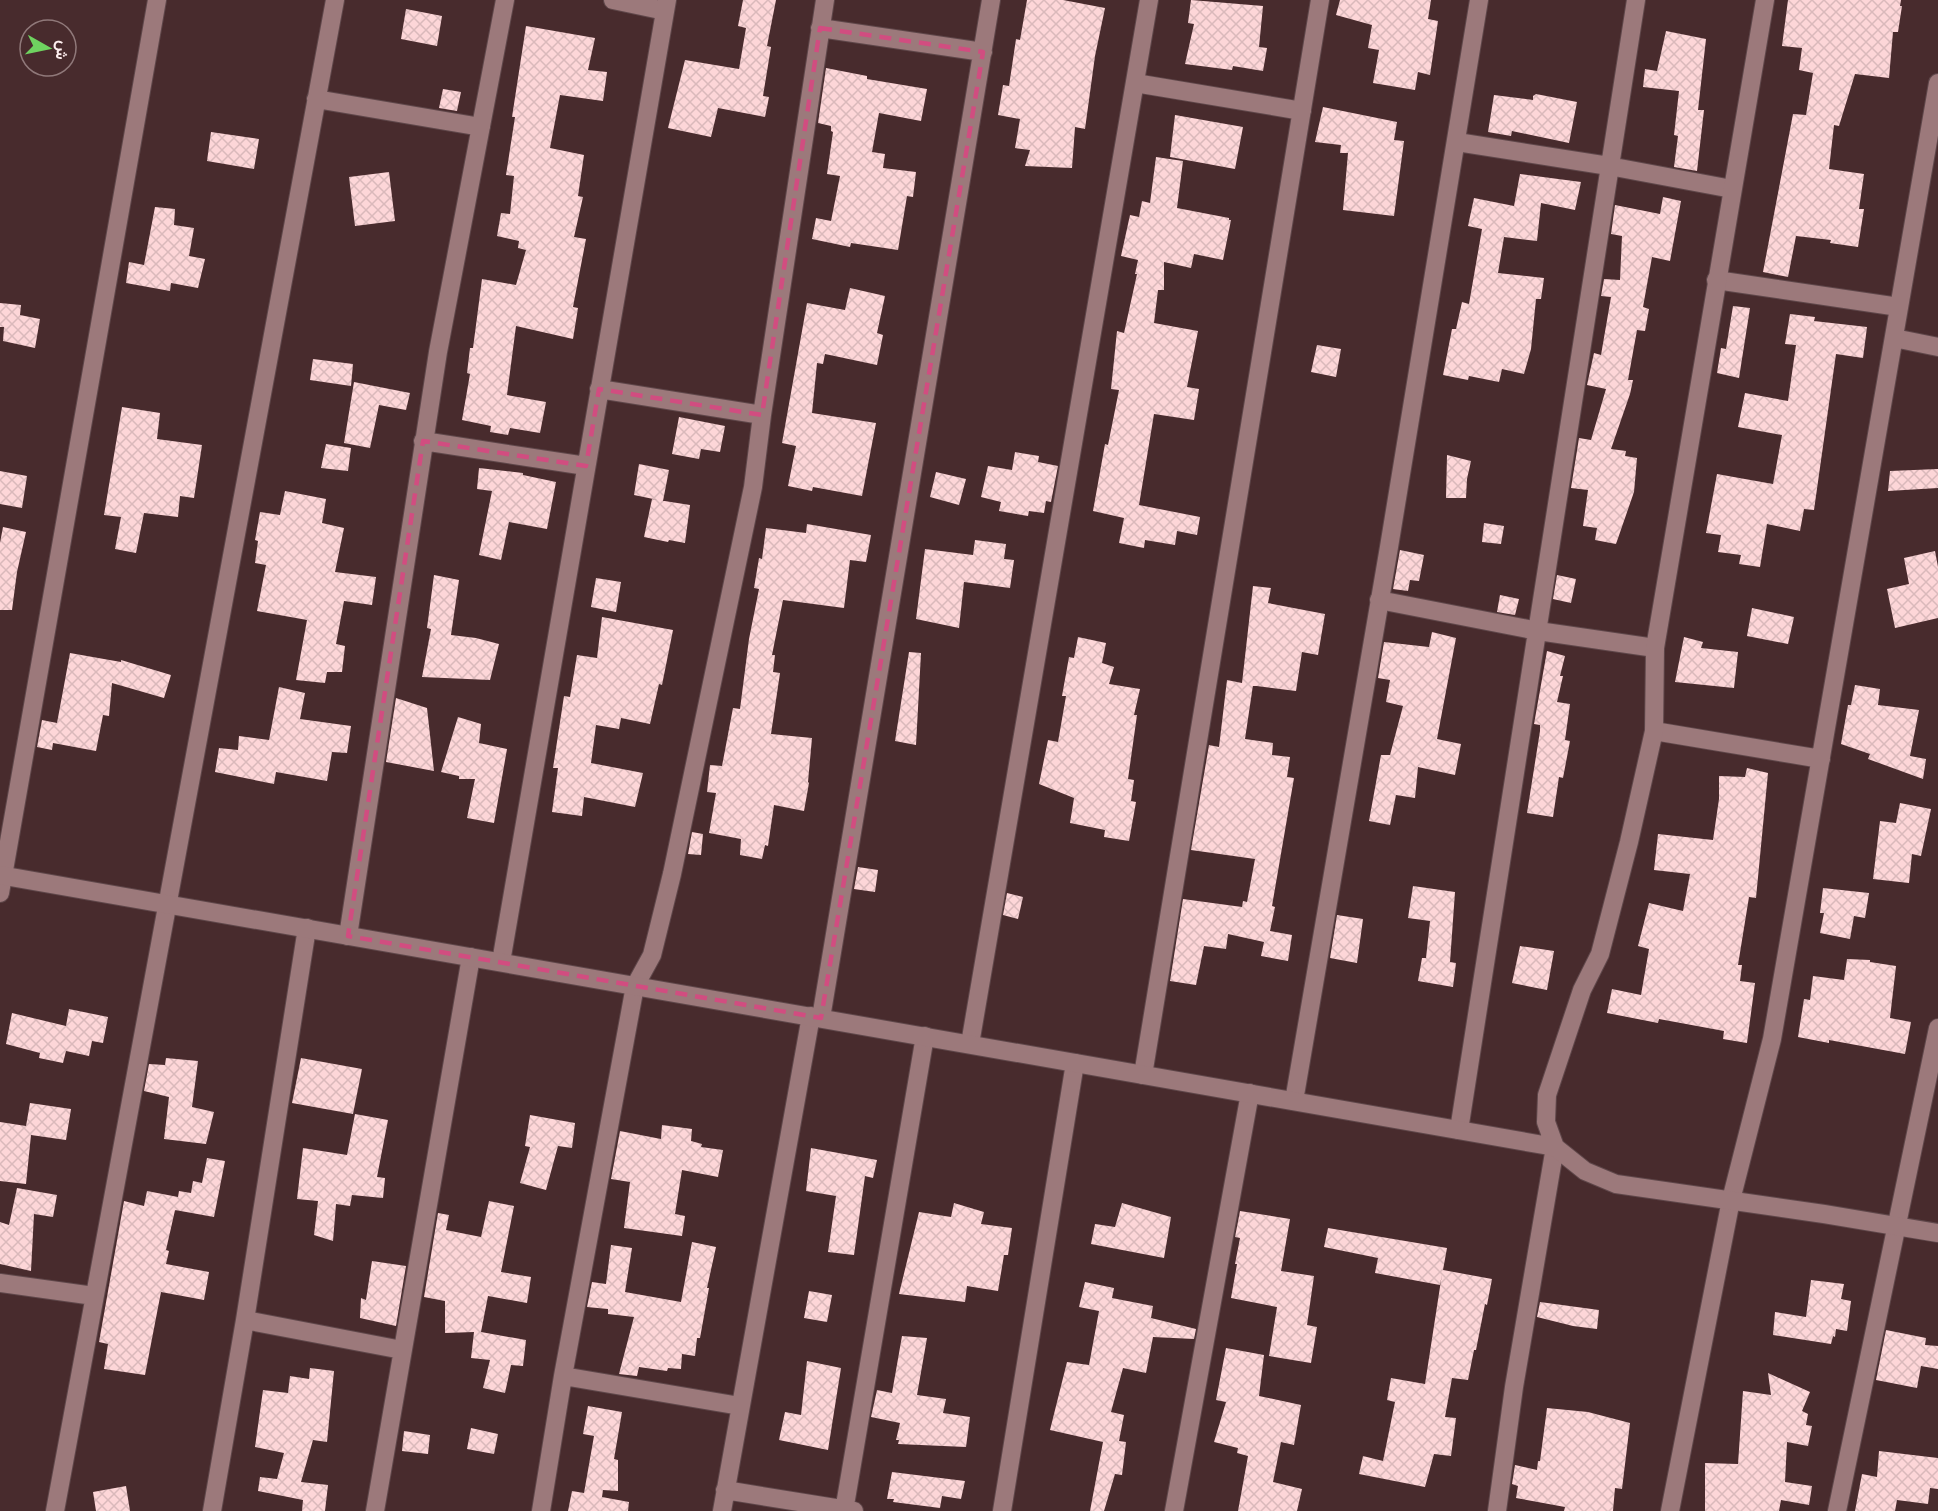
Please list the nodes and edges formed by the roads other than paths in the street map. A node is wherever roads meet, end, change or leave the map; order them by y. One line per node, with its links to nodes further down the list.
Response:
1 (157, 0): 36 (street)
2 (335, 0): 17 (street)
3 (505, 0): 19 (street)
4 (613, 0): 12 (street)
5 (825, 0): 13 (street)
6 (991, 0): 14 (street)
7 (1149, 0): 15 (street)
8 (1320, 0): 18 (street)
9 (1479, 0): 20 (street)
10 (1636, 0): 21 (street)
11 (1765, 0): 22 (street)
12 (666, 5): 27 (street)
13 (820, 28): 14 (street); 28 (street)
14 (983, 52): 43 (street)
15 (1135, 83): 18 (street); 46 (street)
16 (1938, 83): 24 (street)
17 (316, 99): 19 (street); 37 (street)
18 (1302, 111): 48 (street)
19 (481, 127): 29 (street)
20 (1457, 142): 21 (street); 31 (street)
21 (1610, 166): 22 (street); 32 (street)
22 (1732, 189): 23 (street)
23 (1716, 280): 24 (street); 33 (street)
24 (1899, 307): 25 (street)
25 (1894, 338): 26 (street); 35 (street)
26 (1938, 347)
27 (599, 389): 28 (street); 30 (street)
28 (762, 415): 42 (street)
29 (423, 441): 30 (street); 39 (street)
30 (586, 466): 41 (street)
31 (1379, 600): 32 (street); 50 (street)
32 (1538, 631): 33 (street); 51 (street)
33 (1655, 648): 34 (street)
34 (1654, 731): 35 (street); 52 (street)
35 (1821, 759): 53 (street)
36 (1, 881): 37 (street)
37 (167, 904): 38 (street); 57 (street)
38 (307, 928): 39 (street); 58 (street)
39 (348, 936): 40 (street)
40 (471, 957): 41 (street); 59 (street)
41 (501, 962): 42 (street)
42 (636, 986): 43 (street); 60 (street)
43 (816, 1017): 45 (street); 61 (street)
44 (1938, 1029): 54 (street)
45 (925, 1036): 46 (street); 63 (street)
46 (970, 1044): 47 (street)
47 (1076, 1063): 48 (street); 69 (street)
48 (1143, 1075): 49 (street)
49 (1250, 1093): 50 (street); 70 (street)
50 (1294, 1101): 51 (street)
51 (1459, 1130): 52 (street)
52 (1555, 1147): 53 (street); 71 (street)
53 (1731, 1200): 54 (street); 72 (street)
54 (1897, 1225): 55 (street); 73 (street)
55 (1938, 1233)
56 (0, 1283): 57 (street)
57 (94, 1296): 64 (street)
58 (245, 1320): 59 (street); 65 (street)
59 (402, 1350): 66 (street)
60 (563, 1376): 61 (street); 67 (street)
61 (740, 1406): 62 (street)
62 (725, 1490): 63 (street); 68 (street)
63 (848, 1510)
64 (55, 1511)
65 (212, 1511)
66 (375, 1511)
67 (541, 1511)
68 (722, 1511)
69 (1002, 1511)
70 (1174, 1511)
71 (1497, 1511)
72 (1670, 1511)
73 (1838, 1511)

